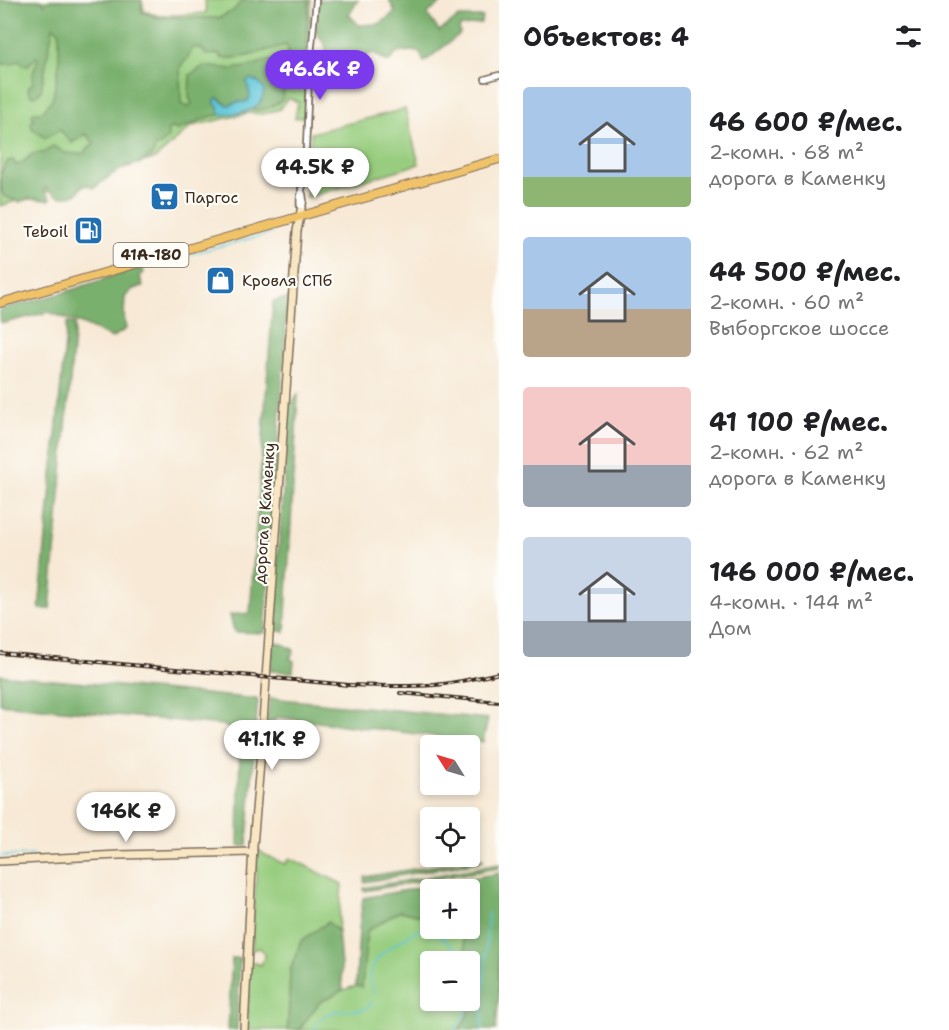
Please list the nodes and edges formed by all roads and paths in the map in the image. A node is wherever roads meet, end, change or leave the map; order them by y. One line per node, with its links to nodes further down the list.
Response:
1 (316, 0): 6 (street, дорога в Каменку)
2 (499, 75): 3 (street)
3 (485, 79)
4 (499, 154): 6 (main road, 41А-180)
5 (499, 159): 6 (main road, 41А-180)
6 (300, 214): 7 (main road, 41А-180); 8 (main road, 41А-180); 9 (street, дорога в Каменку)
7 (0, 298)
8 (0, 303)
9 (253, 852): 10 (street); 11 (street, дорога в Каменку)
10 (0, 861)
11 (244, 1030)

